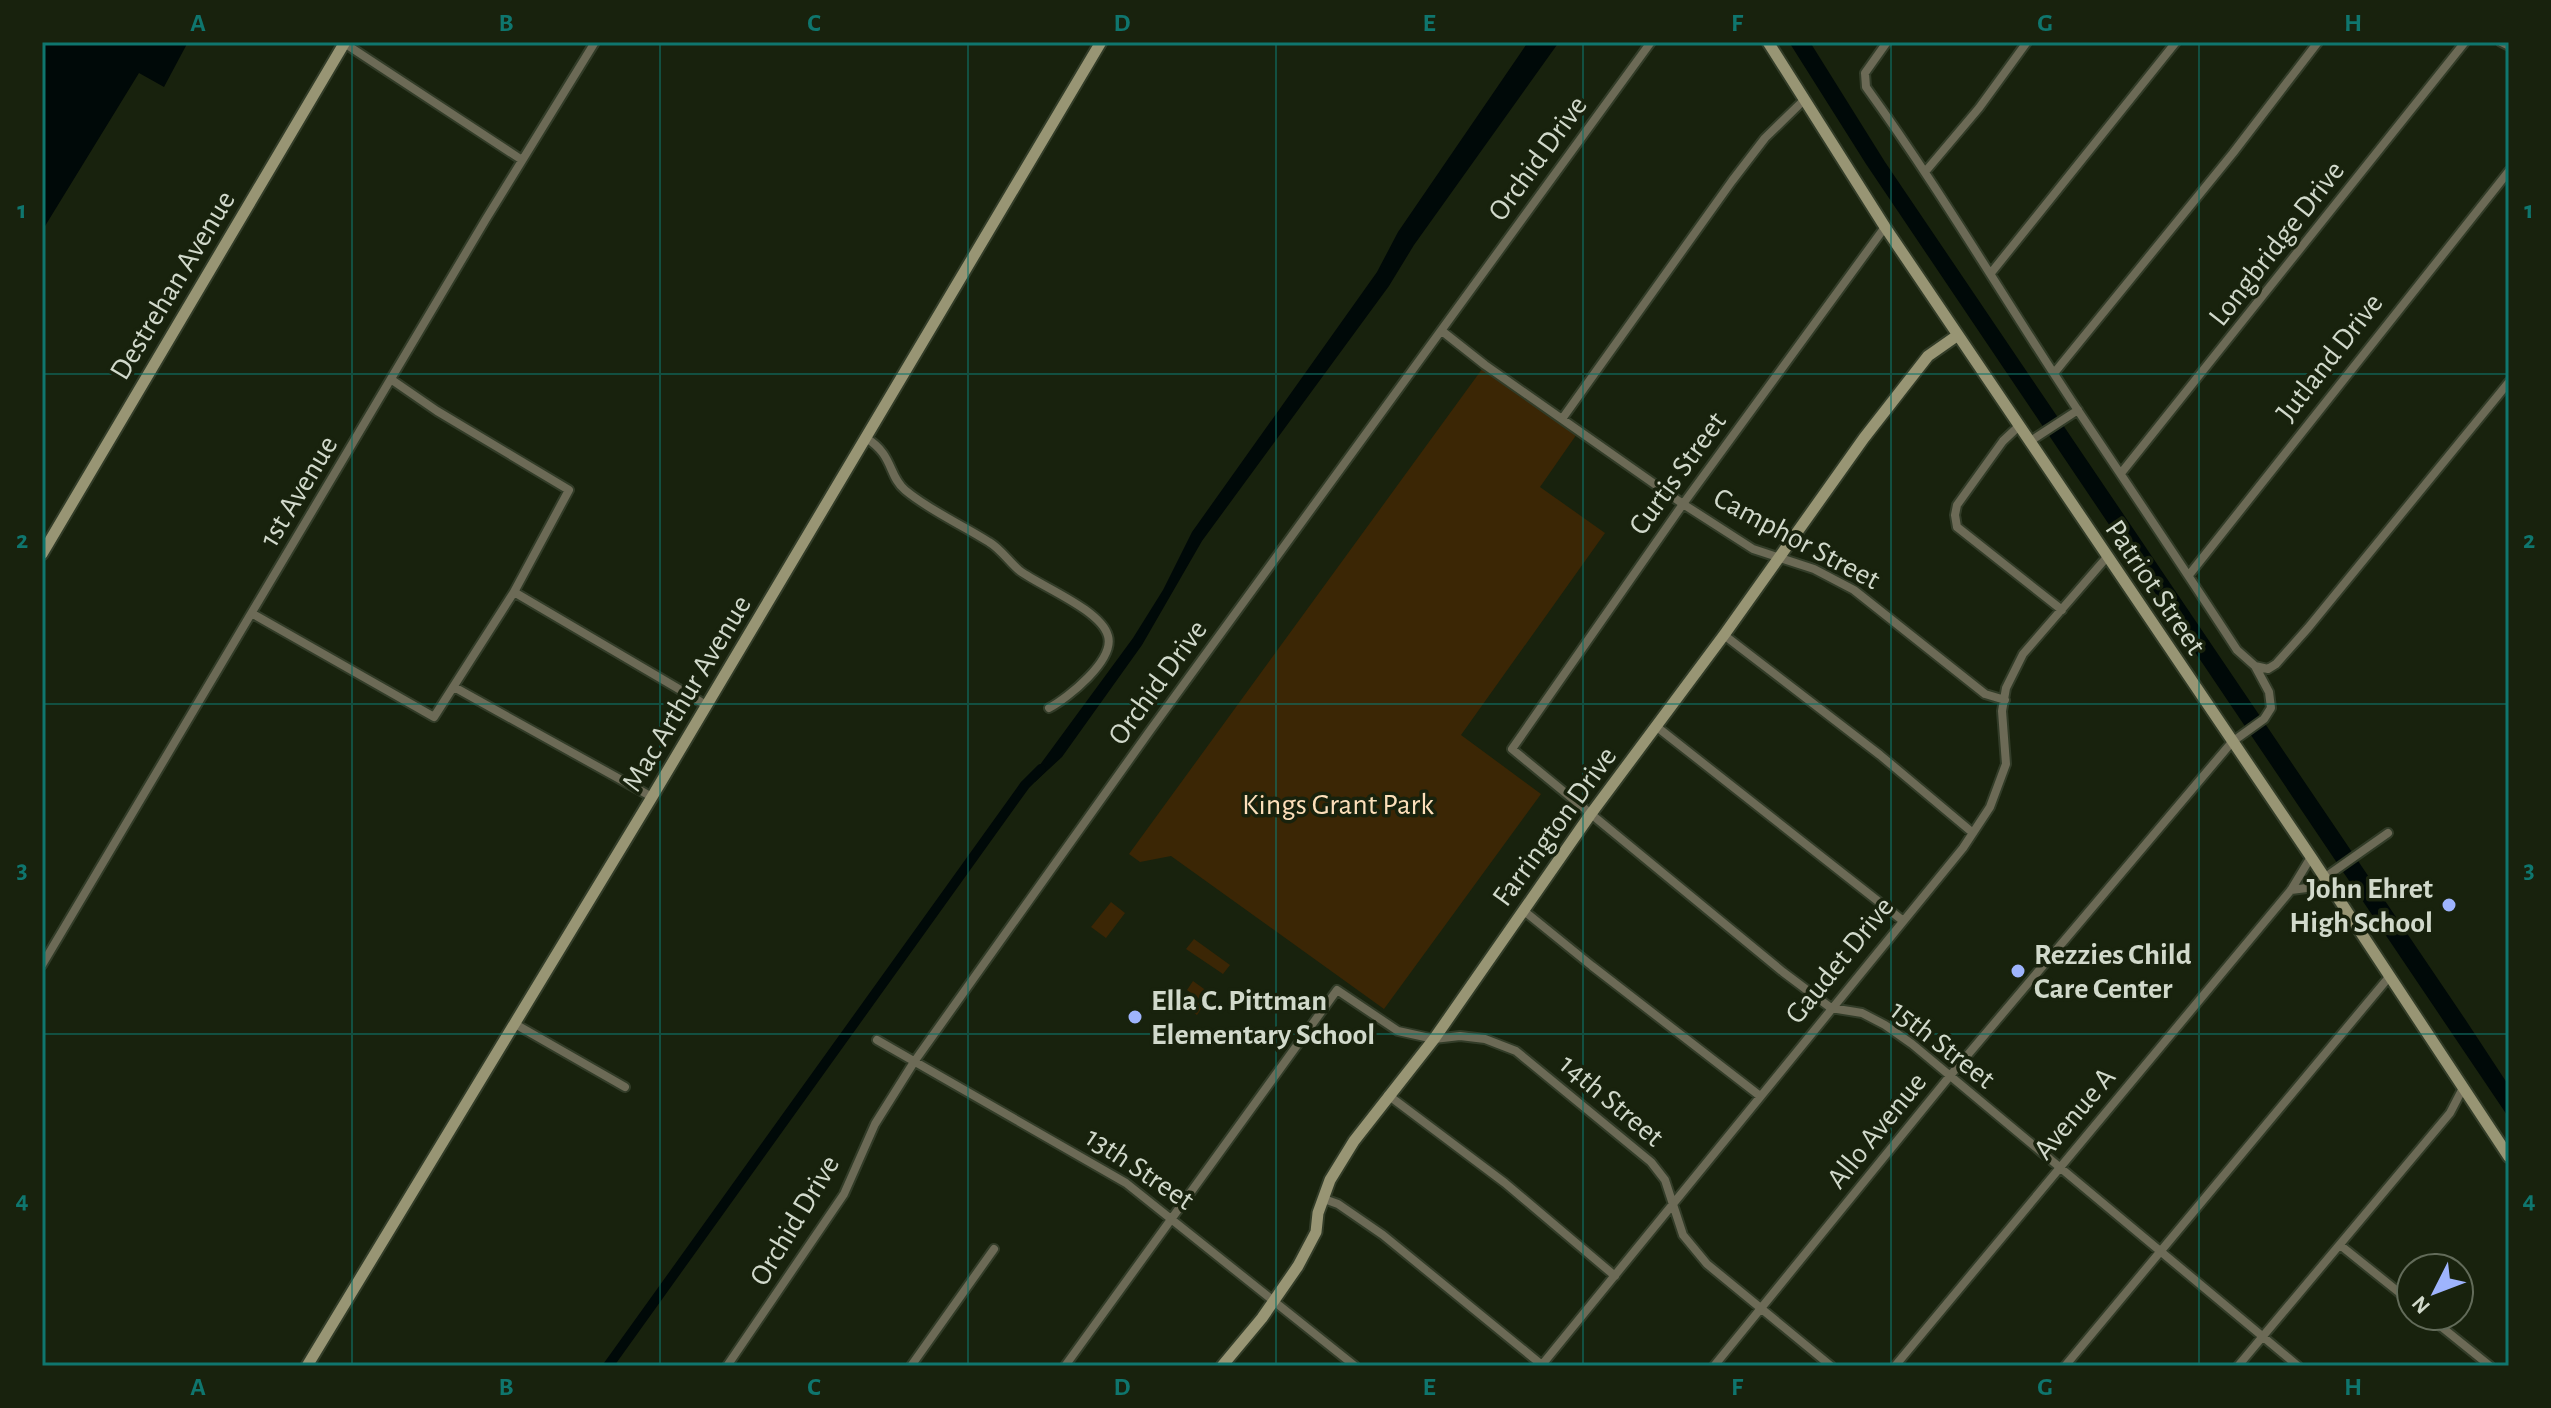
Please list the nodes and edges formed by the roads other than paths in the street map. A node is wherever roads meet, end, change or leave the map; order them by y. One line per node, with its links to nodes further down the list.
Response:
1 (595, 42): 14 (street, 1st Avenue)
2 (1101, 42): 27 (street, Mac Arthur Avenue)
3 (1651, 42): 19 (street, Orchid Drive)
4 (1768, 42): 13 (street, Patriot Street)
5 (1887, 42): 16 (street, Patriot Street)
6 (2027, 42): 16 (street)
7 (2176, 42): 18 (street)
8 (2318, 42): 21 (street)
9 (2465, 42): 29 (street, Longbridge Drive)
10 (2501, 42): 12 (street)
11 (344, 43): 14 (street); 31 (street, Destrehan Avenue)
12 (2509, 46)
13 (1804, 100): 17 (street, Patriot Street); 25 (street)
14 (522, 160): 22 (street, 1st Avenue)
15 (2509, 171): 34 (street, Jutland Drive)
16 (1925, 172): 18 (street, Patriot Street)
17 (1885, 227): 20 (street, Patriot Street); 30 (street, Curtis Street)
18 (1991, 273): 21 (street, Patriot Street)
19 (1442, 331): 25 (street, Camphor Street); 63 (street, Orchid Drive)
20 (1958, 335): 26 (street, Patriot Street); 33 (street, Farrington Drive)
21 (2055, 372): 24 (street, Patriot Street)
22 (392, 380): 35 (street); 37 (street, 1st Avenue)
23 (2509, 382): 39 (street)
24 (2078, 410): 28 (street); 29 (street, Patriot Street)
25 (1562, 419): 30 (street, Camphor Street)
26 (2019, 426): 28 (street, Patriot Street); 36 (street)
27 (866, 438): 42 (street, Mac Arthur Avenue); 43 (street)
28 (2032, 440): 32 (street, Patriot Street)
29 (2122, 472): 34 (street, Patriot Street)
30 (1683, 504): 33 (street, Camphor Street); 47 (street, Curtis Street)
31 (42, 554)
32 (2107, 557): 36 (street, Gaudet Drive); 46 (street, Patriot Street)
33 (1779, 558): 38 (street, Farrington Drive); 41 (street, Camphor Street)
34 (2189, 575): 39 (street, Patriot Street)
35 (514, 592): 40 (street); 42 (street)
36 (2062, 610): 41 (street, Gaudet Drive)
37 (253, 614): 40 (street); 57 (street, 1st Avenue)
38 (1724, 635): 45 (street, Farrington Drive); 50 (street)
39 (2255, 666): 44 (street, Patriot Street)
40 (454, 687): 48 (street)
41 (2005, 700): 50 (street, Gaudet Drive)
42 (706, 705): 48 (street, Mac Arthur Avenue)
43 (1049, 708)
44 (2264, 719): 46 (street, Allo Avenue)
45 (1657, 727): 49 (street, Farrington Drive); 56 (street)
46 (2232, 742): 52 (street, Patriot Street); 64 (street, Allo Avenue)
47 (1512, 749): 49 (street, 15th Street)
48 (652, 797): 60 (street, Mac Arthur Avenue)
49 (1590, 815): 55 (street, Farrington Drive); 59 (street, 15th Street)
50 (1973, 833): 56 (street, Gaudet Drive)
51 (2388, 833): 53 (street)
52 (2311, 857): 53 (street, Patriot Street); 54 (street, Avenue A)
53 (2329, 878): 54 (street); 58 (street, Patriot Street)
54 (2291, 890): 70 (street, Avenue A)
55 (1523, 910): 61 (street, Farrington Drive); 68 (street)
56 (1902, 920): 59 (street, Gaudet Drive)
57 (42, 965)
58 (2389, 977): 66 (street, Patriot Street); 76 (street)
59 (1831, 1008): 64 (street, 15th Street); 68 (street, Gaudet Drive)
60 (515, 1024): 65 (street); 83 (street, Mac Arthur Avenue)
61 (1434, 1039): 67 (street, Farrington Drive); 72 (street, 14th Street); 73 (street, 14th Street)
62 (877, 1040): 63 (street, 13th Street)
63 (914, 1062): 73 (street, 13th Street); 84 (street, Orchid Drive)
64 (1949, 1077): 70 (street, 15th Street); 80 (street, Allo Avenue)
65 (625, 1087)
66 (2463, 1088): 69 (street, Patriot Street); 74 (street)
67 (1388, 1095): 71 (street, Farrington Drive); 77 (street)
68 (1760, 1096): 72 (street, Gaudet Drive)
69 (2509, 1157)
70 (2060, 1167): 76 (street, 15th Street); 92 (street, Avenue A)
71 (1324, 1199): 79 (street, Farrington Drive); 89 (street)
72 (1673, 1207): 77 (street, Gaudet Drive); 80 (street, 14th Street)
73 (1172, 1217): 79 (street, 13th Street); 86 (street)
74 (2340, 1245): 78 (street); 82 (street)
75 (994, 1249): 85 (street)
76 (2161, 1251): 82 (street, 15th Street); 93 (street)
77 (1615, 1276): 89 (street, Gaudet Drive)
78 (2395, 1289)
79 (1275, 1301): 87 (street, Farrington Drive); 88 (street, 13th Street)
80 (1762, 1307): 90 (street, Allo Avenue); 91 (street, 14th Street)
81 (2448, 1332): 96 (street)
82 (2262, 1336): 94 (street); 95 (street, 15th Street)
83 (307, 1366)
84 (727, 1366)
85 (911, 1366)
86 (1065, 1366)
87 (1222, 1366)
88 (1355, 1366)
89 (1542, 1366)
90 (1714, 1366)
91 (1831, 1366)
92 (1895, 1366)
93 (2065, 1366)
94 (2238, 1366)
95 (2298, 1366)
96 (2490, 1366)

